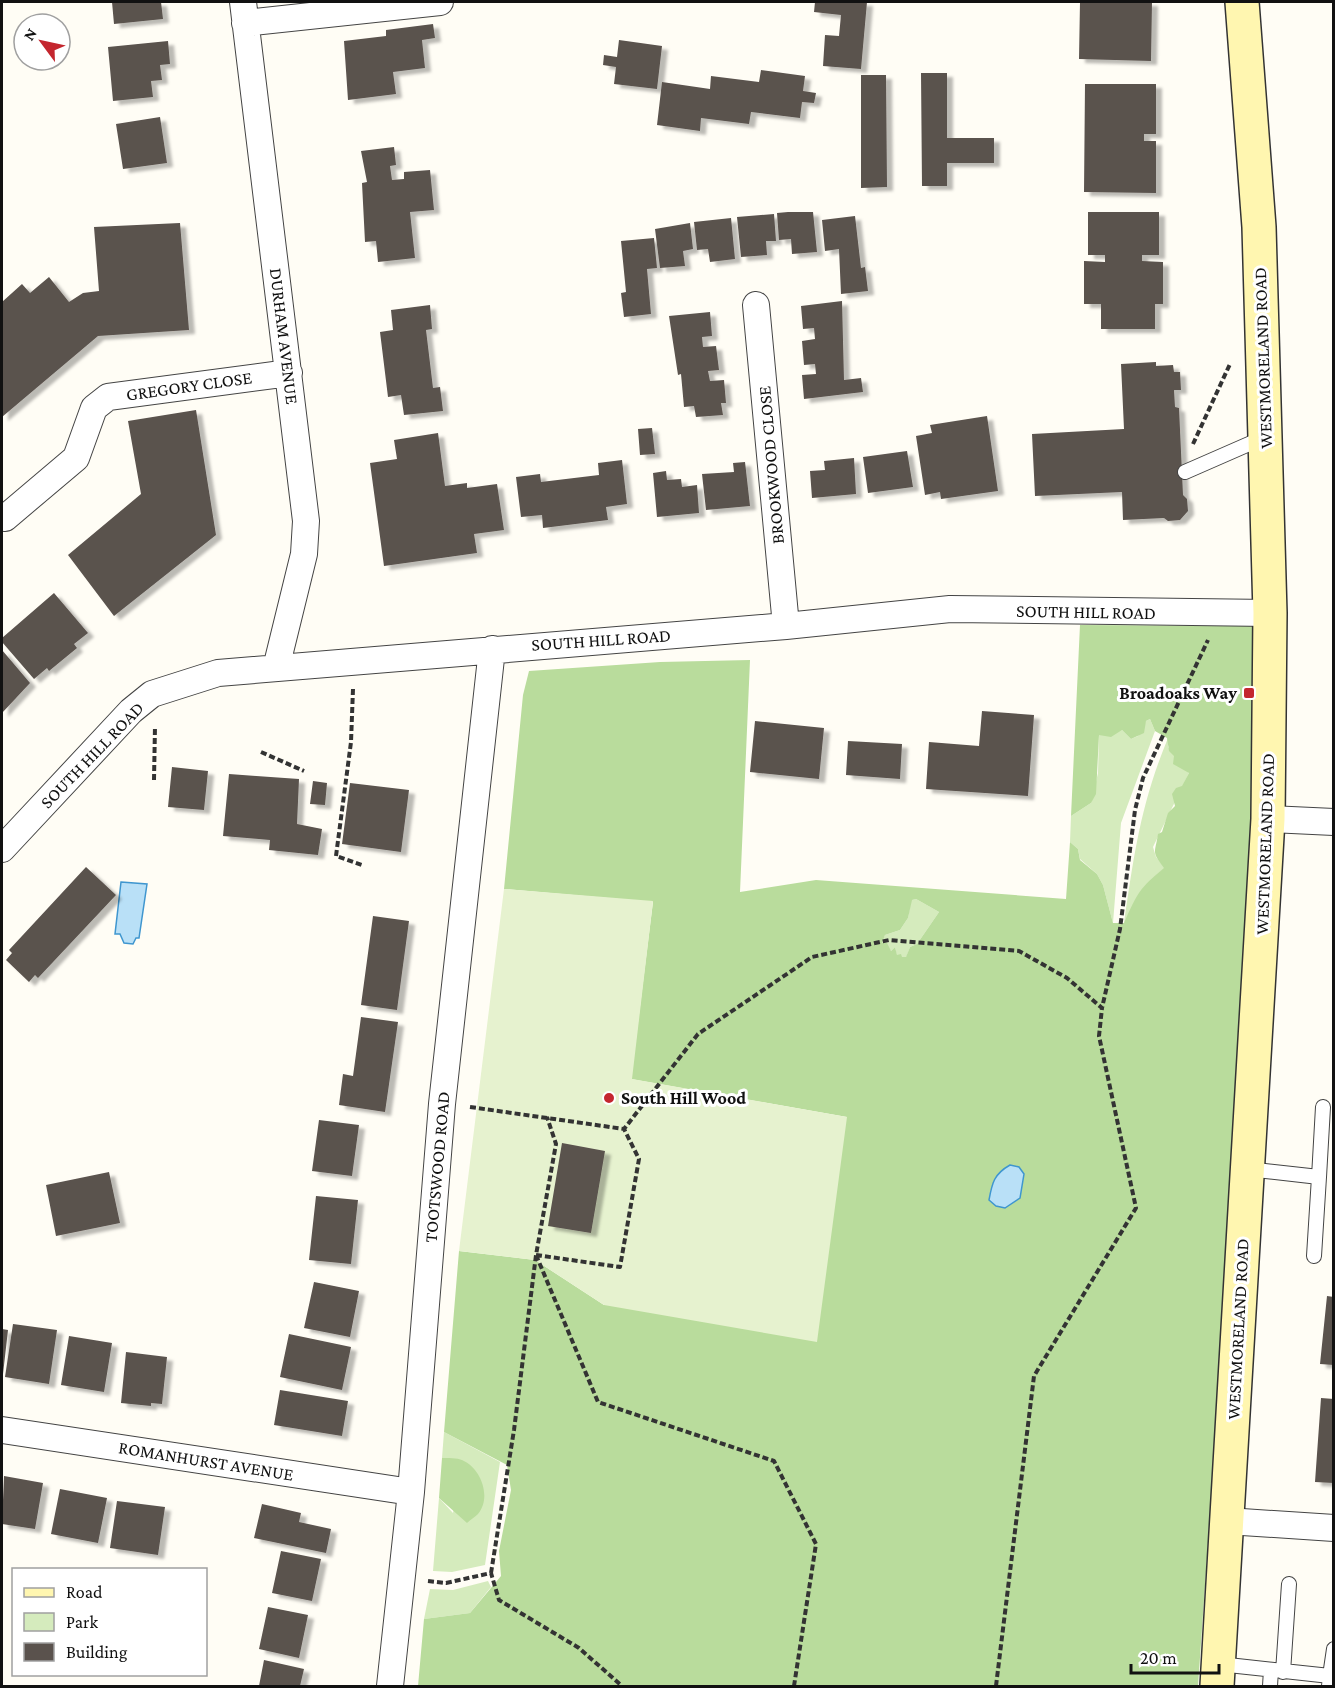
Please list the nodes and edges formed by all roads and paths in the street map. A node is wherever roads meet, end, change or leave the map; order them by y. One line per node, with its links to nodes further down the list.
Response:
1 (440, 2): 3 (street)
2 (1242, 2): 7 (main road, WESTMORELAND ROAD)
3 (244, 12): 6 (street, DURHAM AVENUE)
4 (756, 305): 12 (street, BROOKWOOD CLOSE)
5 (1233, 357): 8 (path)
6 (289, 373): 9 (street, GREGORY CLOSE); 15 (street, DURHAM AVENUE)
7 (1265, 436): 8 (lane); 10 (main road, WESTMORELAND ROAD)
8 (1185, 472)
9 (5, 518)
10 (1270, 613): 11 (street, SOUTH HILL ROAD); 20 (main road, WESTMORELAND ROAD)
11 (1220, 615): 12 (street, SOUTH HILL ROAD); 24 (path)
12 (786, 626): 13 (street, SOUTH HILL ROAD)
13 (492, 649): 14 (street, SOUTH HILL ROAD); 25 (street, TOOTSWOOD ROAD)
14 (354, 661): 15 (street, SOUTH HILL ROAD); 23 (path)
15 (276, 668): 16 (street, SOUTH HILL ROAD)
16 (156, 693): 19 (path); 22 (street, SOUTH HILL ROAD)
17 (261, 752): 18 (path)
18 (304, 771)
19 (154, 780)
20 (1268, 819): 21 (street); 29 (main road, WESTMORELAND ROAD)
21 (1334, 822)
22 (2, 849)
23 (362, 865)
24 (1102, 1008): 28 (path); 48 (path)
25 (442, 1104): 27 (path); 34 (street, TOOTSWOOD ROAD)
26 (1323, 1107): 30 (lane)
27 (547, 1117): 28 (path); 31 (path)
28 (624, 1130): 31 (path)
29 (1247, 1169): 30 (lane); 35 (main road, WESTMORELAND ROAD)
30 (1319, 1177): 32 (lane)
31 (536, 1255): 37 (path); 47 (path)
32 (1314, 1256)
33 (2, 1430): 34 (street, ROMANHURST AVENUE)
34 (411, 1491): 38 (street, TOOTSWOOD ROAD)
35 (1227, 1521): 36 (street); 42 (main road, WESTMORELAND ROAD)
36 (1334, 1528)
37 (491, 1573): 38 (path); 46 (path)
38 (402, 1579): 45 (street, TOOTSWOOD ROAD)
39 (1289, 1584): 41 (lane)
40 (1334, 1649): 44 (lane)
41 (1277, 1671): 42 (lane); 43 (lane); 49 (lane)
42 (1218, 1675)
43 (1300, 1680): 44 (lane)
44 (1330, 1682)
45 (390, 1686)
46 (622, 1686)
47 (795, 1686)
48 (996, 1686)
49 (1270, 1686)

